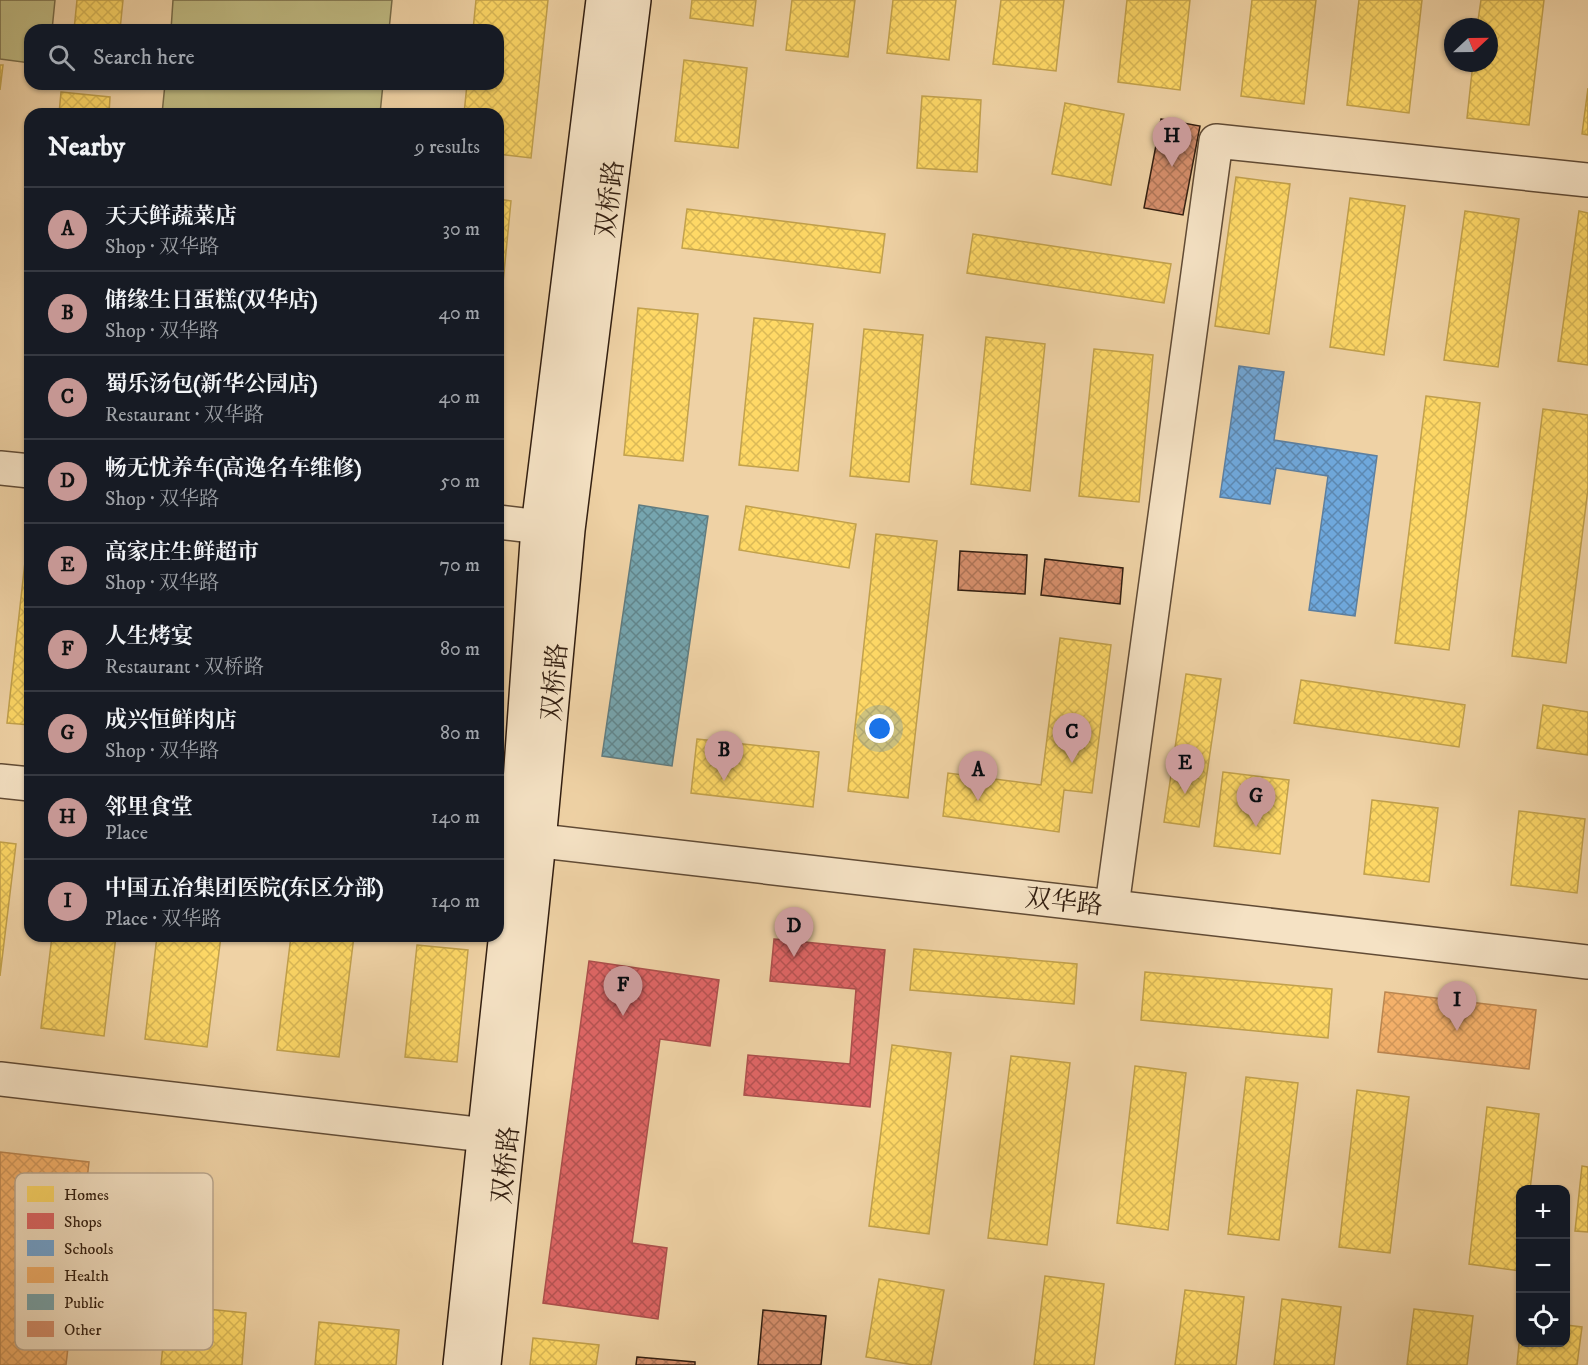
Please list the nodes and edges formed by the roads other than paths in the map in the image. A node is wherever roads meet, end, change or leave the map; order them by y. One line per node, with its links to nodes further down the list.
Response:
1 (603, 0): 7 (street, 双桥路)
2 (634, 0): 7 (street, 双桥路)
3 (1588, 180): 11 (street)
4 (0, 468): 5 (street)
5 (24, 470)
6 (504, 523): 7 (street)
7 (553, 528): 10 (street, 双桥路)
8 (0, 781): 9 (street)
9 (24, 783)
10 (518, 839): 11 (street, 双华路); 14 (street, 双桥路); 16 (street, 双桥路)
11 (1112, 906): 12 (street, 双华路)
12 (1588, 962)
13 (0, 1079): 14 (street)
14 (485, 1135): 15 (street, 双桥路)
15 (460, 1365)
16 (484, 1365)

